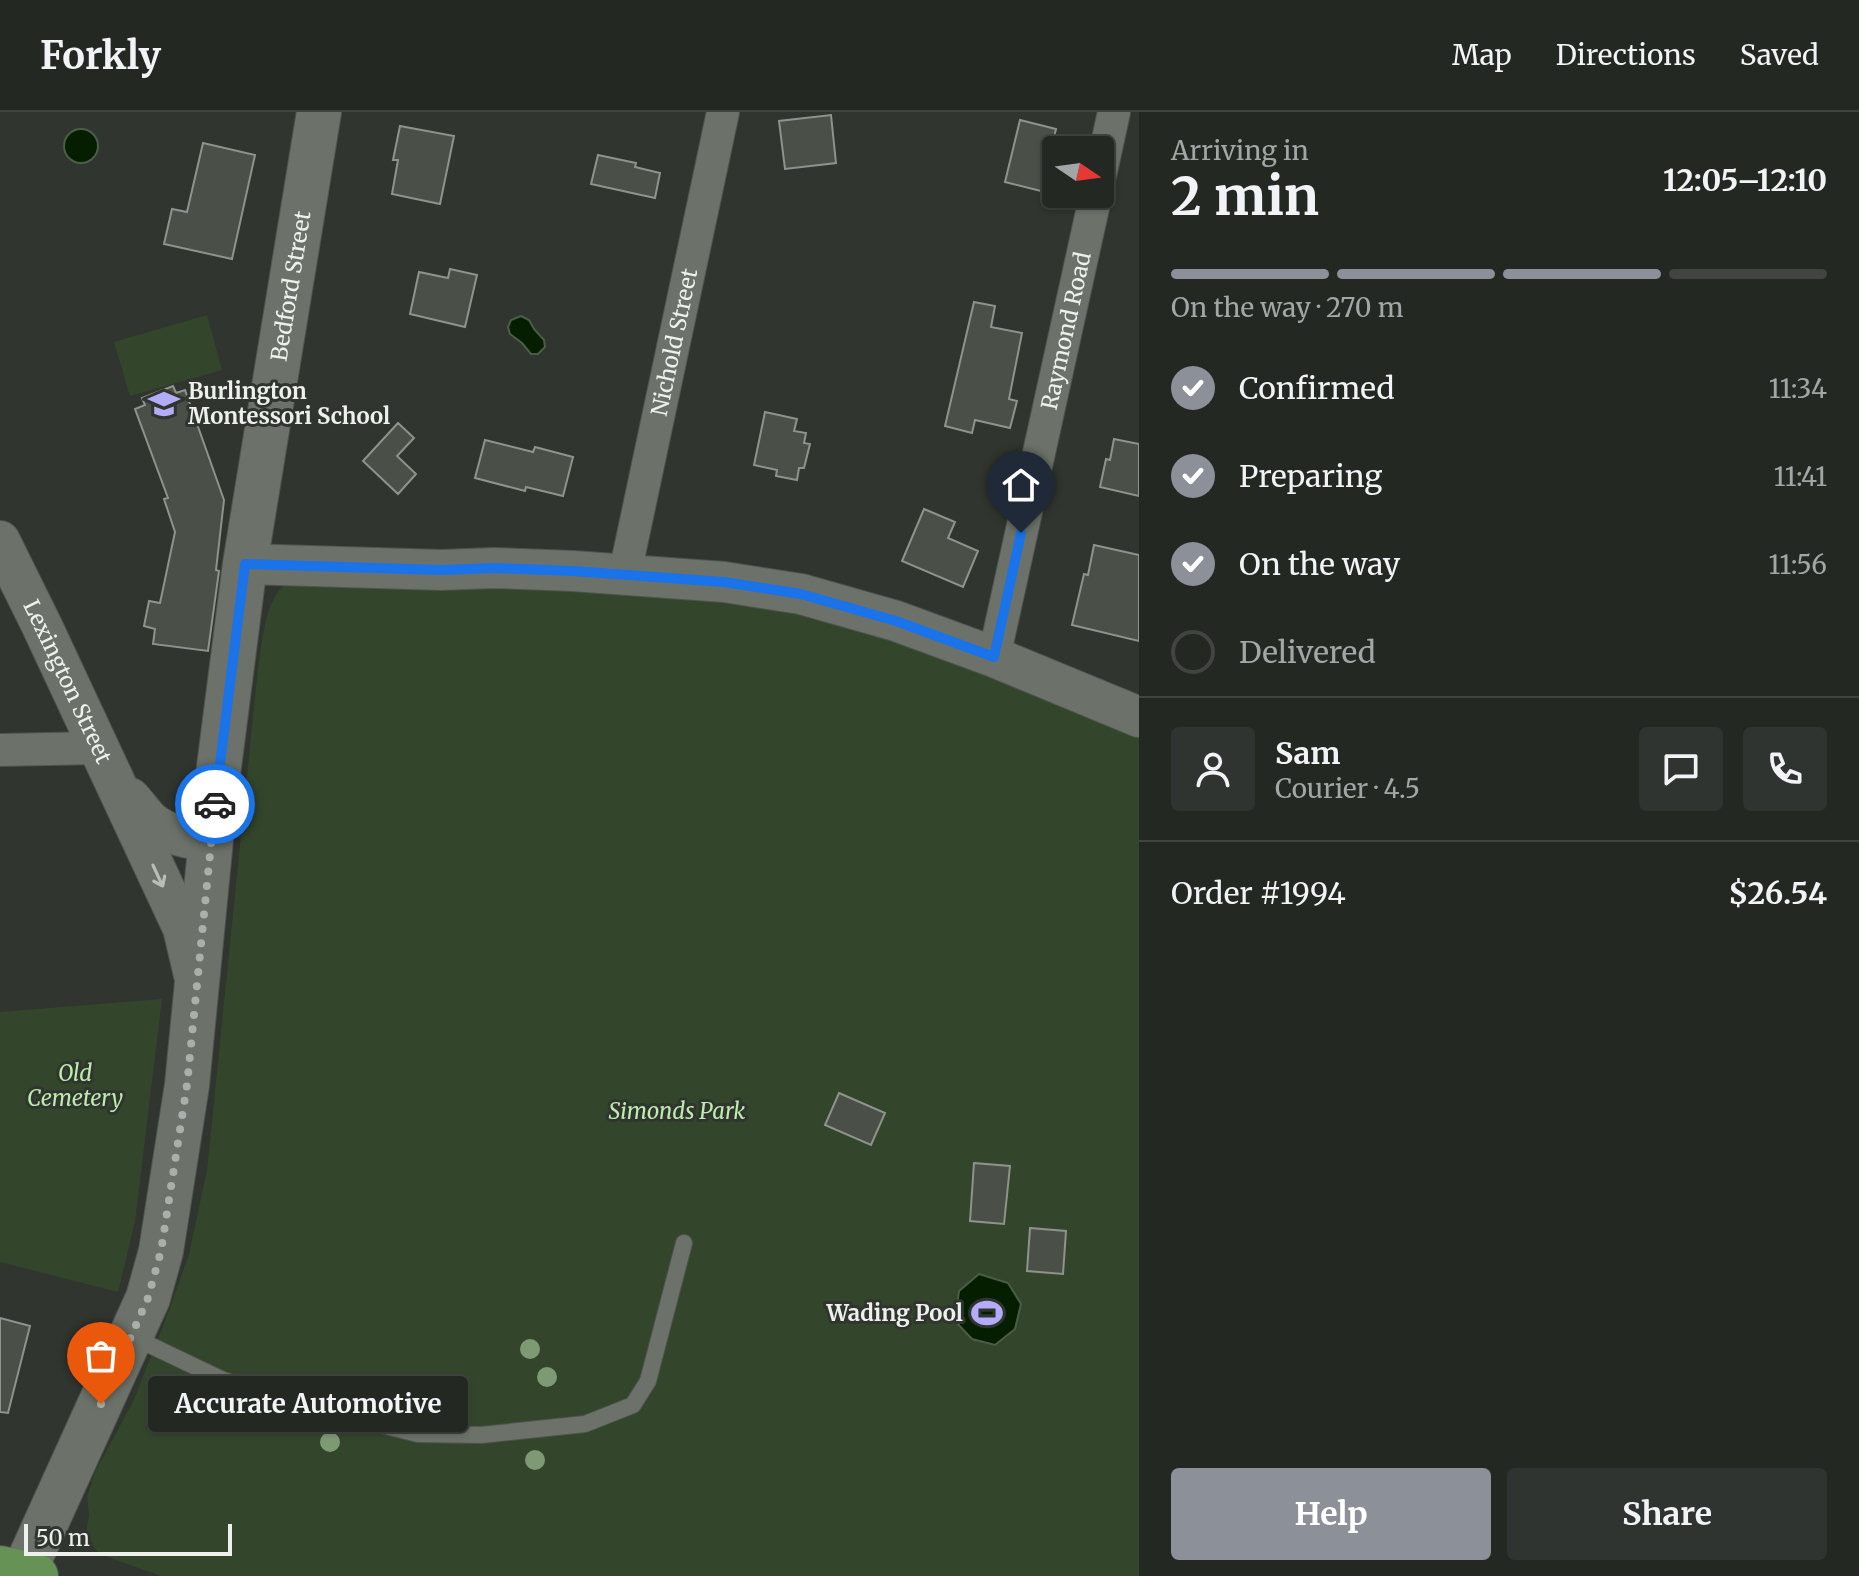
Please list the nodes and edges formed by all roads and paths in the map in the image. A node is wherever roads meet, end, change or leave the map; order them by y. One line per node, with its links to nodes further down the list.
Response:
1 (319, 112): 7 (main road, Bedford Street)
2 (723, 112): 8 (street, Nichold Street)
3 (1114, 112): 4 (street)
4 (1109, 136)
5 (1093, 208): 9 (street, Raymond Road)
6 (0, 541): 12 (street, Lexington Street)
7 (245, 564): 8 (street); 13 (main road, Bedford Street)
8 (625, 573): 9 (street)
9 (994, 657): 10 (street)
10 (1139, 717)
11 (0, 750): 12 (street)
12 (107, 764): 13 (street, Lexington Street); 14 (street, Lexington Street, one-way to 14)
13 (211, 842): 14 (main road, Bedford Street)
14 (197, 987): 16 (main road, Bedford Street)
15 (684, 1243): 16 (lane)
16 (131, 1337): 17 (main road, Bedford Street)
17 (21, 1573)

